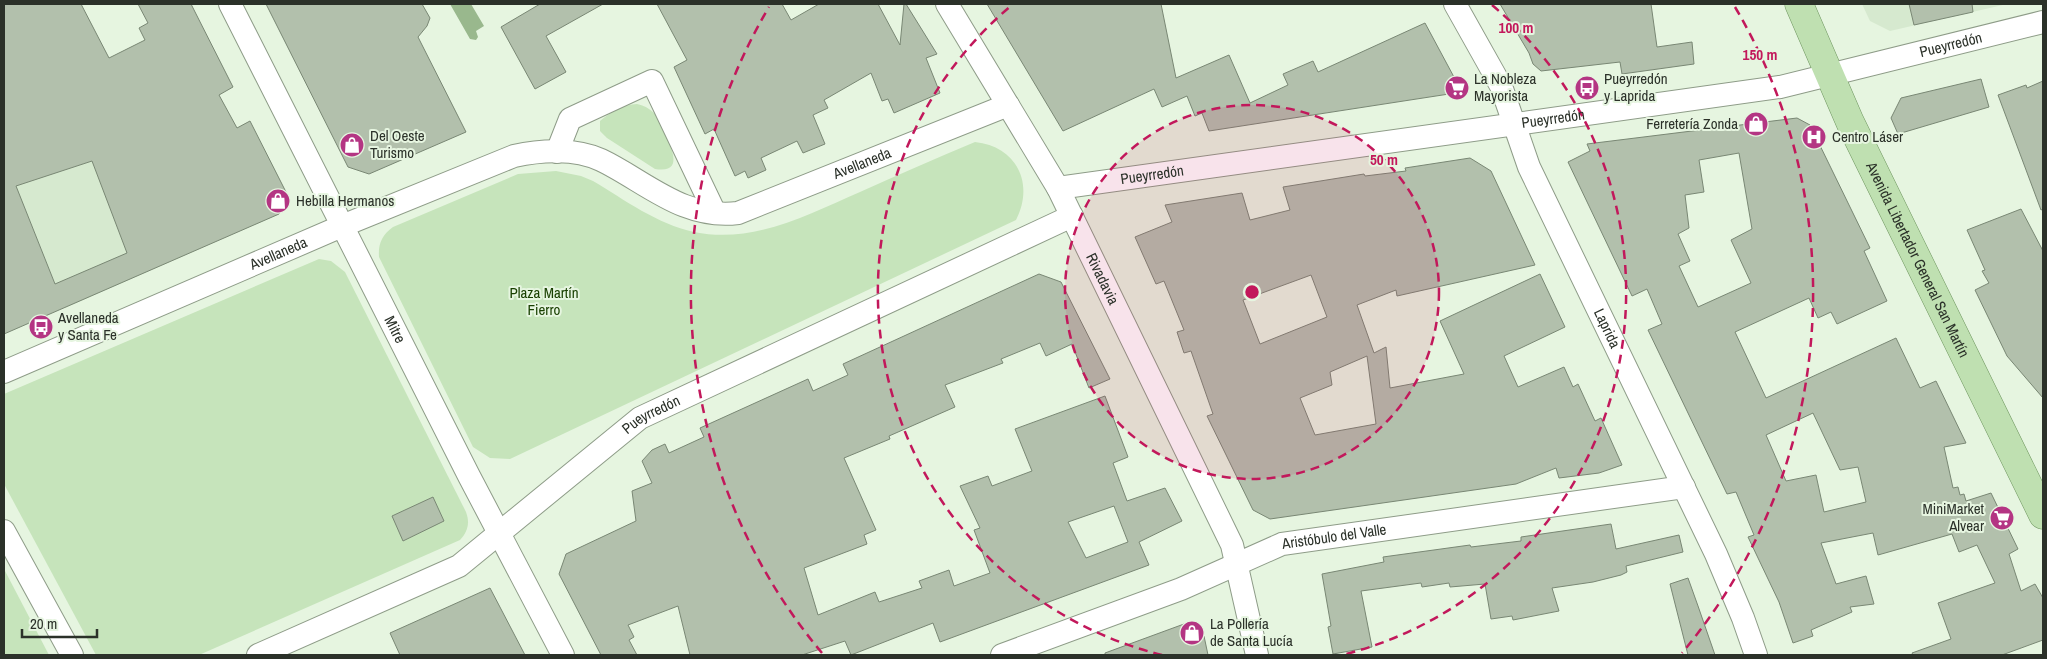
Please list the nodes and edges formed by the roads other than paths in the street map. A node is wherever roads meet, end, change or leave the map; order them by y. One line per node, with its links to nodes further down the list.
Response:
1 (230, 4): 13 (street, Mitre)
2 (947, 4): 7 (street, Rivadavia)
3 (1455, 4): 8 (street, Laprida)
4 (1799, 4): 6 (main road, Avenida Libertador General San Martín)
5 (2043, 22): 6 (street, Pueyrredón)
6 (1829, 74): 8 (street, Pueyrredón); 16 (main road, Avenida Libertador General San Martín)
7 (1008, 105): 10 (street, Rivadavia); 11 (street, Avellaneda)
8 (1514, 124): 10 (street, Pueyrredón); 15 (street, Laprida)
9 (557, 152): 11 (street, Avellaneda); 11 (street); 13 (street, Avellaneda)
10 (1058, 188): 12 (street, Rivadavia)
11 (715, 213)
12 (1072, 216): 18 (street, Pueyrredón); 19 (street, Rivadavia)
13 (342, 226): 14 (street, Avellaneda); 18 (street, Mitre)
14 (4, 372)
15 (1684, 487): 19 (street, Aristóbulo del Valle); 25 (street, Laprida)
16 (2043, 514)
17 (4, 531): 20 (street)
18 (499, 533): 21 (street, Pueyrredón); 22 (street, Mitre)
19 (1236, 565): 23 (street, Aristóbulo del Valle); 24 (street, Rivadavia)
20 (72, 655)
21 (258, 655)
22 (563, 655)
23 (1002, 655)
24 (1257, 655)
25 (1756, 655)

